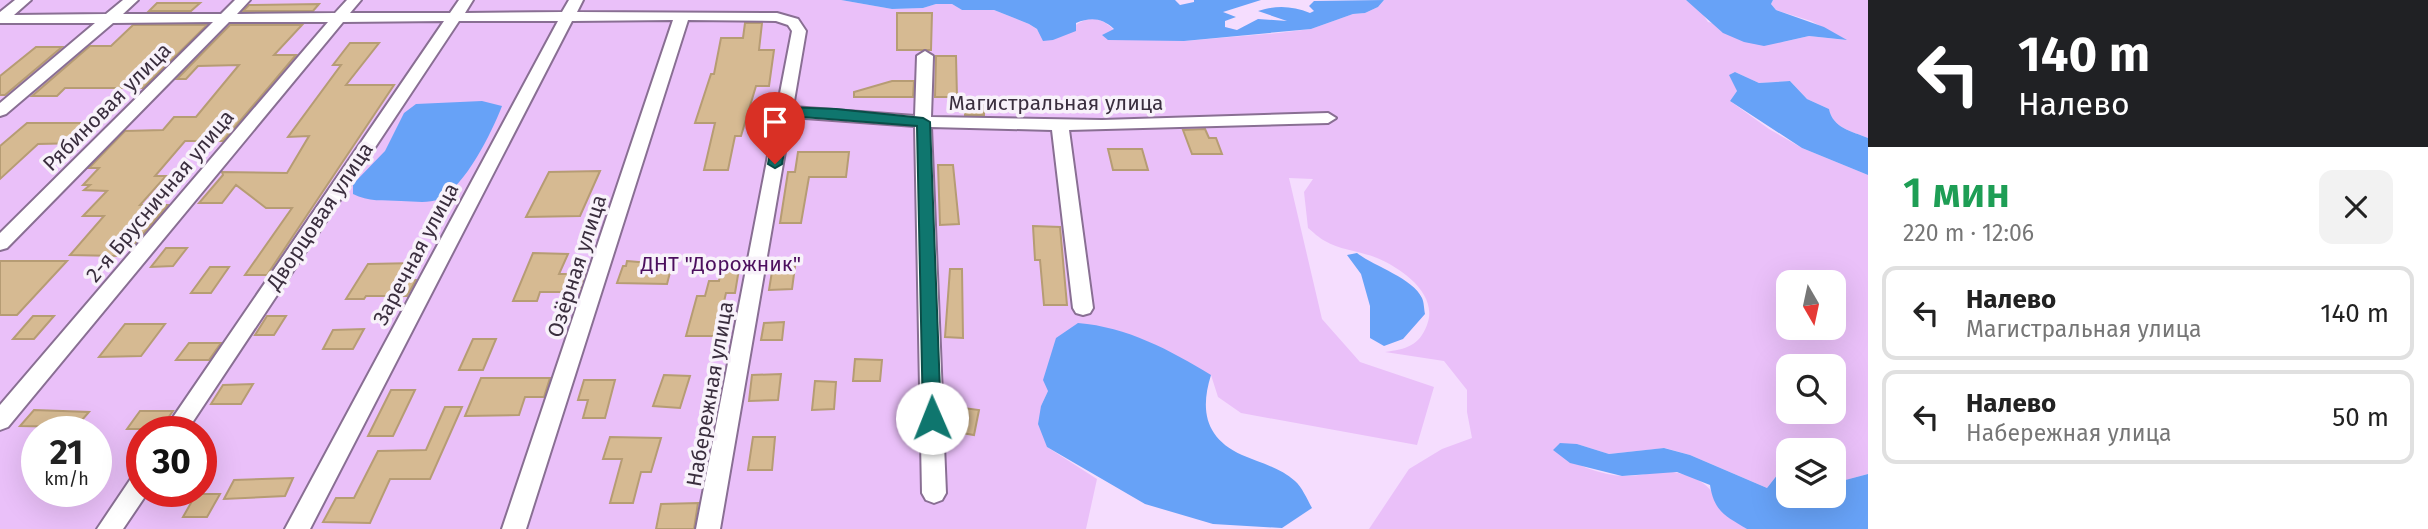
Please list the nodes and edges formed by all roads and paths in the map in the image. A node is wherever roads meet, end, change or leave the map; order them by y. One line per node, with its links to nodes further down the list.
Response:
1 (23, 0): 14 (street)
2 (131, 0): 13 (street)
3 (243, 0): 10 (street, Рябиновая улица)
4 (354, 0): 11 (street, 2-я Брусничная улица)
5 (466, 0): 12 (street, Дворцовая улица)
6 (639, 0): 8 (street)
7 (572, 8): 8 (street); 12 (street); 28 (street, Заречная улица)
8 (631, 16): 9 (street)
9 (682, 16): 17 (street, Набережная улица); 29 (street, Озёрная улица)
10 (226, 17): 11 (street); 13 (street); 21 (street, Рябиновая улица)
11 (340, 17): 12 (street); 24 (street, 2-я Брусничная улица)
12 (455, 17): 23 (street, Дворцовая улица)
13 (108, 18): 14 (street); 16 (street)
14 (0, 19)
15 (925, 56): 19 (street)
16 (0, 111)
17 (784, 111): 19 (street, Магистральная улица); 30 (street, Набережная улица)
18 (1328, 118): 20 (street, Магистральная улица)
19 (923, 122): 20 (street, Магистральная улица); 25 (street)
20 (1060, 125): 22 (street)
21 (0, 244)
22 (1083, 308)
23 (185, 416)
24 (0, 421)
25 (934, 494)
26 (126, 504): 27 (street)
27 (109, 529)
28 (296, 529)
29 (514, 529)
30 (708, 529)

